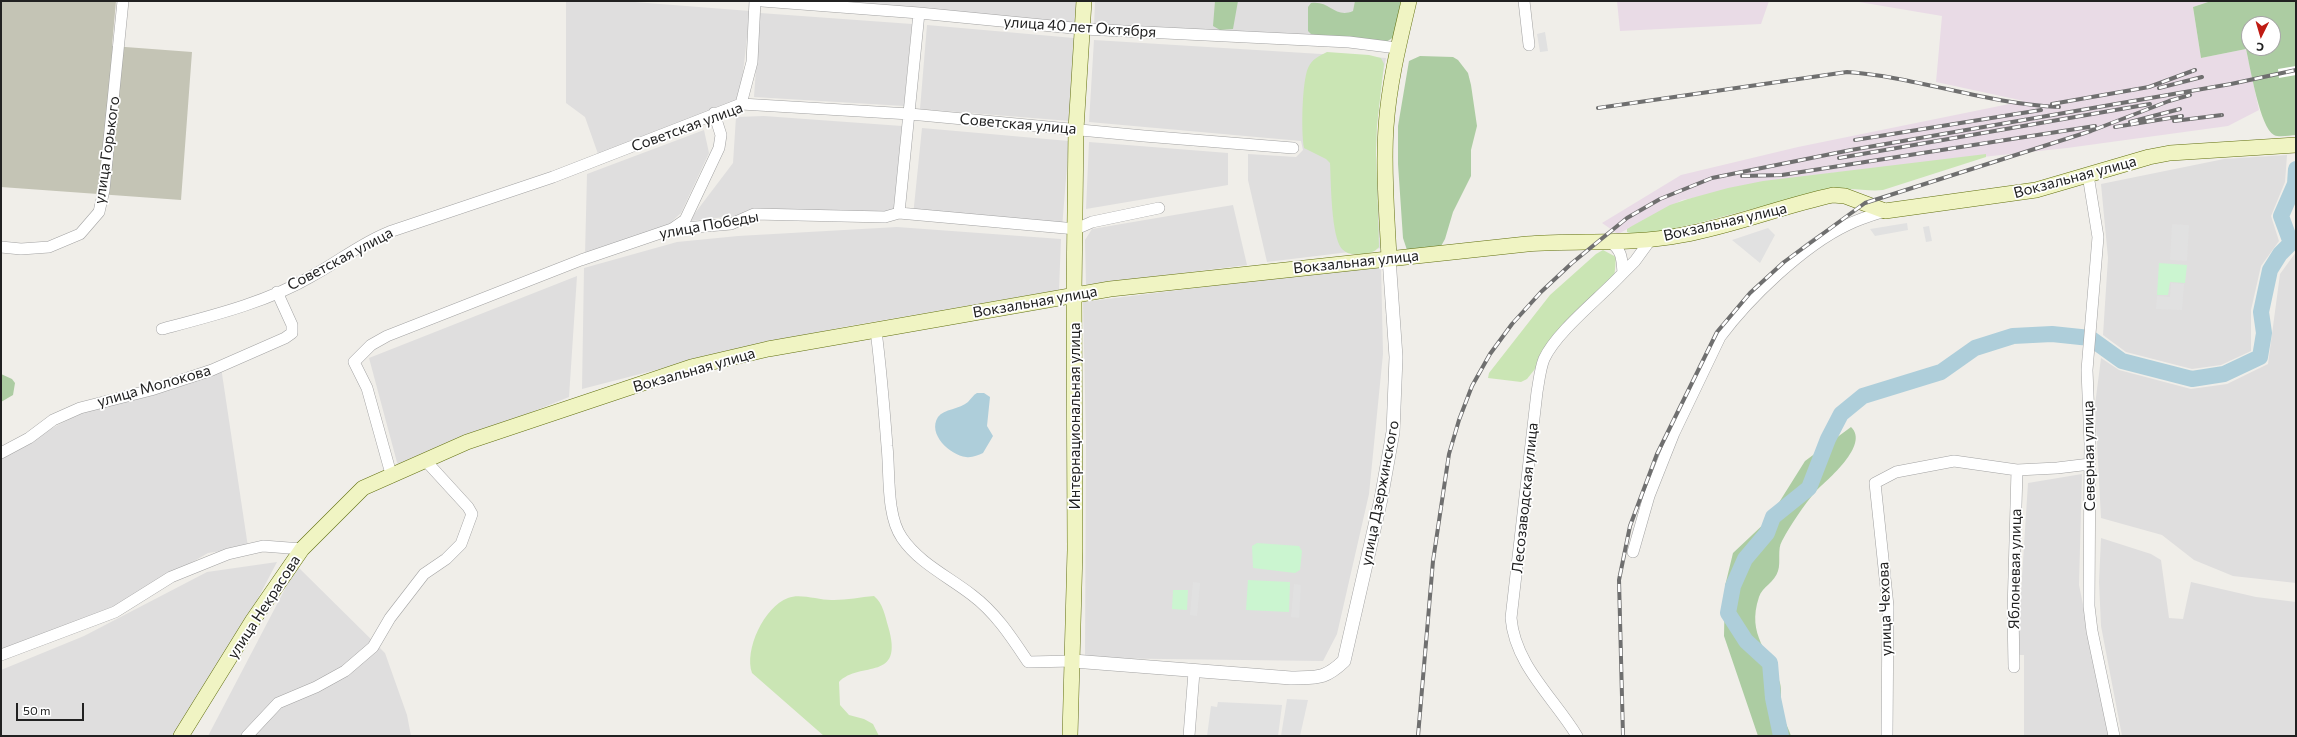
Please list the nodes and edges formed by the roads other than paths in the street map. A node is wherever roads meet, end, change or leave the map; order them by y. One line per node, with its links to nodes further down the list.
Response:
1 (123, 1): 25 (street, улица Горького)
2 (755, 1): 11 (street)
3 (762, 1): 7 (street, улица 40 лет Октября)
4 (1084, 1): 8 (main road, Интернациональная улица)
5 (1409, 1): 10 (main road, улица Дзержинского)
6 (1524, 1): 9 (street)
7 (919, 13): 8 (street, улица 40 лет Октября); 13 (street)
8 (1082, 30): 10 (street, улица 40 лет Октября); 14 (main road, Интернациональная улица)
9 (1529, 45)
10 (1397, 48): 26 (main road, улица Дзержинского)
11 (741, 104): 12 (street, Советская улица); 13 (street, Советская улица)
12 (714, 113): 21 (street); 28 (street, Советская улица)
13 (910, 114): 14 (street, Советская улица); 20 (street)
14 (1076, 129): 16 (street, Советская улица); 22 (main road, Интернациональная улица)
15 (2290, 145): 17 (main road, Вокзальная улица)
16 (1293, 148)
17 (2088, 174): 19 (main road, Вокзальная улица); 34 (street, Северная улица)
18 (1158, 208): 22 (street, улица Победы)
19 (1885, 211): 23 (main road, Вокзальная улица); 38 (street)
20 (899, 213): 21 (street, улица Победы); 22 (street, улица Победы)
21 (672, 229): 36 (street, улица Победы)
22 (1076, 229): 29 (main road, Интернациональная улица)
23 (1651, 239): 24 (main road, Вокзальная улица); 27 (street, Лесозаводская улица)
24 (1609, 241): 26 (main road, Вокзальная улица); 27 (street)
25 (1, 247)
26 (1389, 258): 29 (main road, Вокзальная улица); 42 (street, улица Дзержинского)
27 (1623, 273): 47 (street, Лесозаводская улица)
28 (277, 292): 30 (street, Советская улица); 32 (street, улица Молокова)
29 (1074, 294): 31 (main road, Вокзальная улица); 40 (main road, Интернациональная улица)
30 (162, 329)
31 (876, 331): 33 (main road, Вокзальная улица); 40 (street)
32 (1, 452)
33 (425, 460): 36 (main road, Вокзальная улица); 44 (street)
34 (2090, 464): 35 (street); 49 (street, Северная улица)
35 (2017, 470): 41 (street, Яблоневая улица); 48 (street, улица Чехова)
36 (391, 474): 37 (main road, Вокзальная улица)
37 (302, 549): 39 (street, улица Некрасова); 43 (main road, улица Некрасова)
38 (1633, 552)
39 (1, 655)
40 (1073, 661): 42 (street, улица Дзержинского); 45 (main road, Интернациональная улица)
41 (2014, 667)
42 (1194, 672): 46 (street)
43 (181, 736)
44 (247, 736)
45 (1070, 736)
46 (1189, 736)
47 (1577, 736)
48 (1887, 736)
49 (2114, 736)

